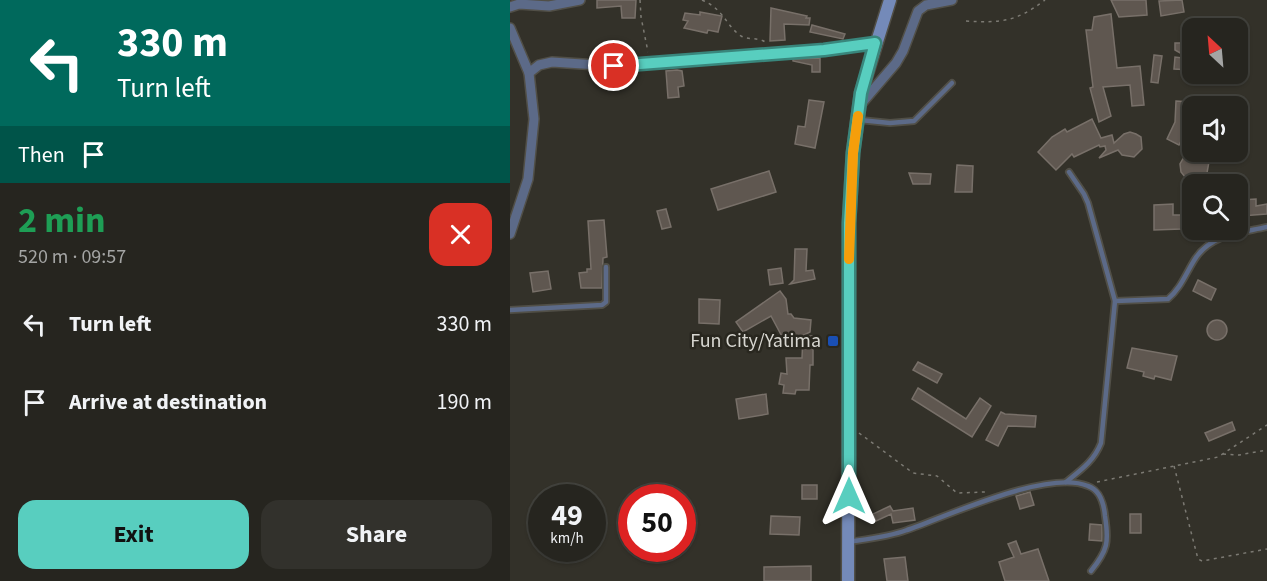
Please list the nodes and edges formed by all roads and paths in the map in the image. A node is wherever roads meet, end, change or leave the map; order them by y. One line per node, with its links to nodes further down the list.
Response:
1 (580, 0): 7 (street)
2 (640, 0): 12 (path)
3 (702, 0): 11 (path)
4 (890, 0): 10 (main road)
5 (952, 0): 15 (street)
6 (1045, 0): 8 (path)
7 (510, 7)
8 (966, 21)
9 (510, 28): 13 (street)
10 (875, 43): 11 (street); 15 (main road)
11 (778, 54): 12 (street)
12 (651, 63): 13 (street)
13 (529, 73): 19 (street)
14 (952, 83): 16 (lane)
15 (861, 104): 16 (main road)
16 (857, 120): 24 (main road)
17 (1069, 172): 21 (lane)
18 (1267, 227): 21 (lane)
19 (510, 234)
20 (606, 267): 22 (lane)
21 (1115, 301): 28 (lane)
22 (510, 310)
23 (1267, 425): 26 (path)
24 (849, 426): 30 (path); 31 (main road)
25 (1267, 450): 26 (path)
26 (1223, 454): 27 (path)
27 (1174, 465): 29 (path); 32 (path)
28 (1066, 482): 29 (lane); 30 (lane)
29 (1088, 485): 33 (lane)
30 (1005, 496): 31 (lane)
31 (848, 542): 34 (main road)
32 (1267, 549)
33 (1091, 571)
34 (848, 581)

